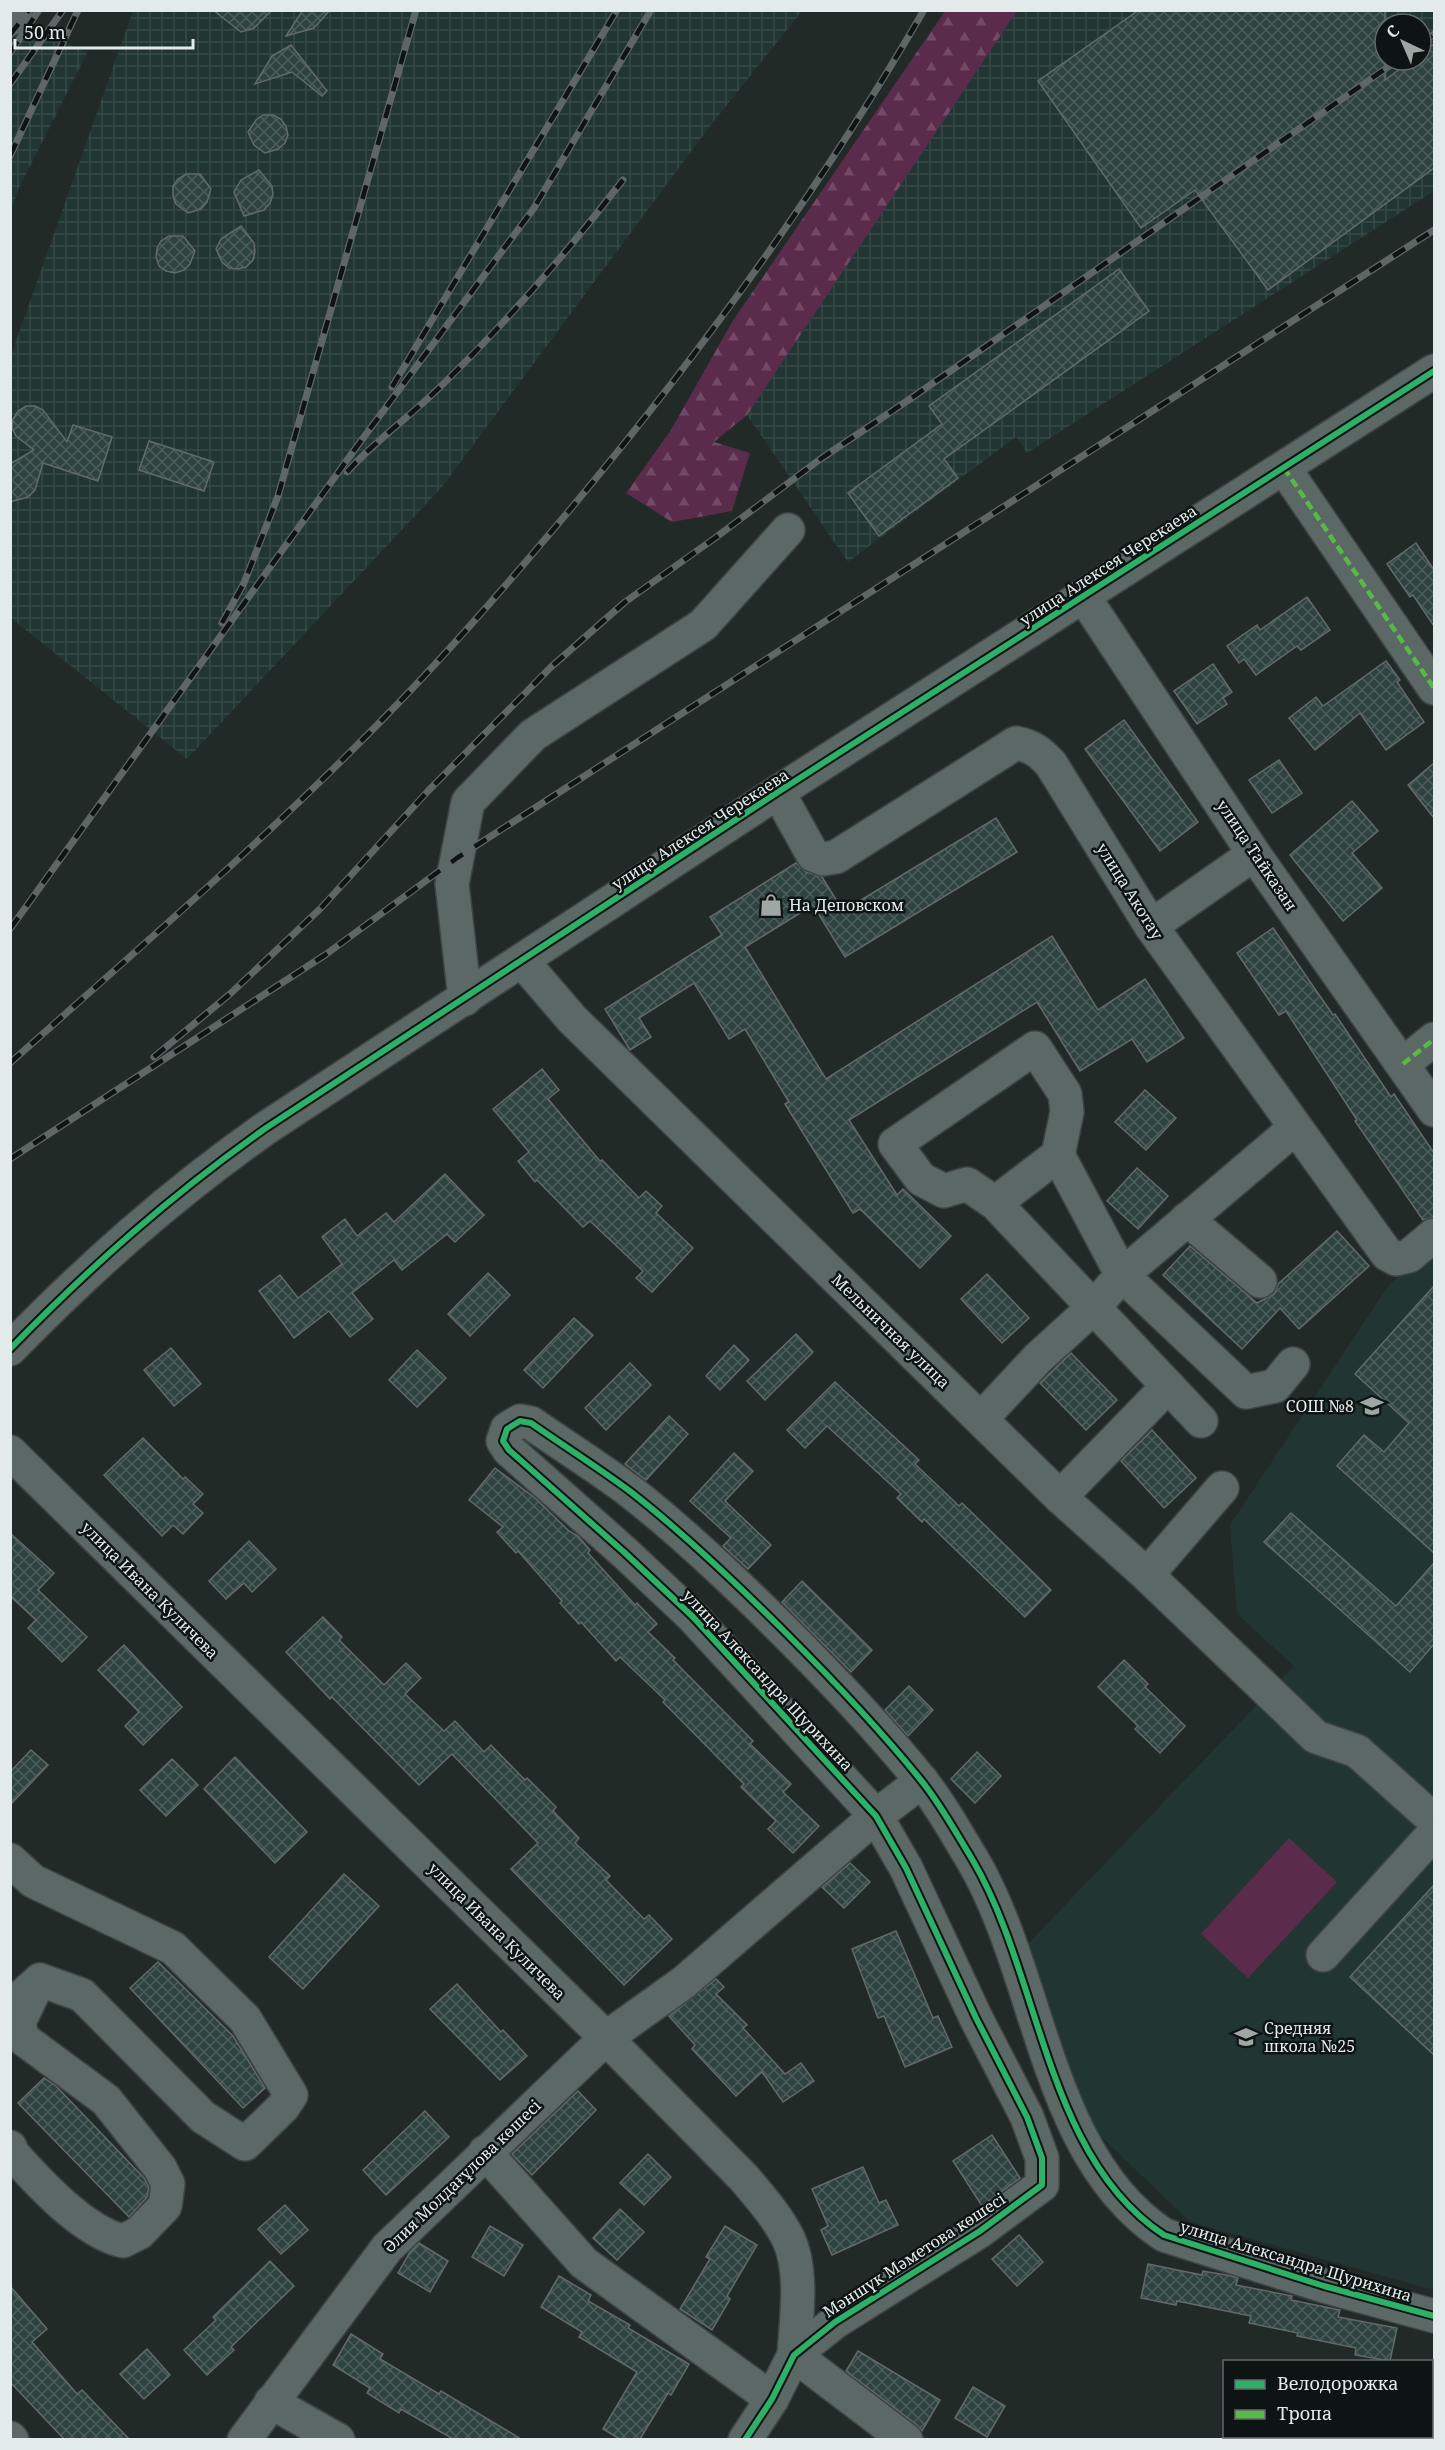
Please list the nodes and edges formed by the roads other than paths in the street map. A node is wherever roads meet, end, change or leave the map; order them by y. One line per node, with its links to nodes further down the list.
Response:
1 (16, 10): 2 (street)
2 (10, 19)
3 (1434, 371): 4 (street, улица Алексея Черекаева)
4 (1284, 468): 6 (street, улица Алексея Черекаева); 7 (street)
5 (788, 530): 12 (street)
6 (1084, 597): 8 (street, улица Алексея Черекаева); 9 (street, улица Тайказан)
7 (1434, 688)
8 (778, 792): 10 (street, улица Акотау); 11 (street, улица Алексея Черекаева)
9 (1254, 854): 10 (street); 14 (street, улица Тайказан)
10 (1151, 926): 16 (street, улица Акотау)
11 (522, 962): 12 (street, улица Алексея Черекаева); 27 (street, Мельничная улица)
12 (465, 999): 24 (street, улица Алексея Черекаева)
13 (1434, 1039): 14 (street)
14 (1403, 1064): 15 (street, улица Тайказан)
15 (1434, 1110)
16 (1295, 1128): 19 (street); 20 (street, улица Акотау)
17 (1058, 1155): 18 (street); 18 (street); 21 (street)
18 (995, 1203): 23 (street)
19 (1187, 1219): 21 (street); 22 (street)
20 (1434, 1235)
21 (1122, 1275): 23 (street); 25 (street)
22 (1260, 1281)
23 (1094, 1308): 26 (street); 27 (street)
24 (10, 1350)
25 (1293, 1364)
26 (1168, 1386): 28 (street); 31 (street)
27 (981, 1419): 31 (street, Мельничная улица)
28 (1201, 1421)
29 (10, 1452): 41 (street, улица Ивана Куличева)
30 (1221, 1488): 32 (street)
31 (1060, 1497): 32 (street, Мельничная улица)
32 (1147, 1575): 35 (street, Мельничная улица)
33 (922, 1781): 34 (street, Әлия Молдағұлова көшесі); 34 (street, улица Александра Щурихина); 45 (street, улица Александра Щурихина)
34 (876, 1816): 41 (street, Әлия Молдағұлова көшесі); 44 (street, улица Александра Щурихина)
35 (1434, 1820)
36 (1434, 1833): 38 (street)
37 (10, 1860): 39 (street)
38 (1323, 1955)
39 (40, 1980): 40 (street); 42 (street)
40 (10, 1999)
41 (606, 2038): 43 (street, Әлия Молдағұлова көшесі); 46 (street, улица Ивана Куличева)
42 (10, 2147)
43 (485, 2152): 47 (street); 48 (street, Әлия Молдағұлова көшесі)
44 (1042, 2185): 46 (street, Мәншүк Мәметова көшесі)
45 (1434, 2316)
46 (794, 2355): 47 (street, Мәншүк Мәметова көшесі); 52 (street)
47 (772, 2399): 51 (street, Мәншүк Мәметова көшесі)
48 (271, 2403): 49 (street, Әлия Молдағұлова көшесі); 50 (street)
49 (244, 2439)
50 (338, 2439)
51 (745, 2439)
52 (906, 2439)

